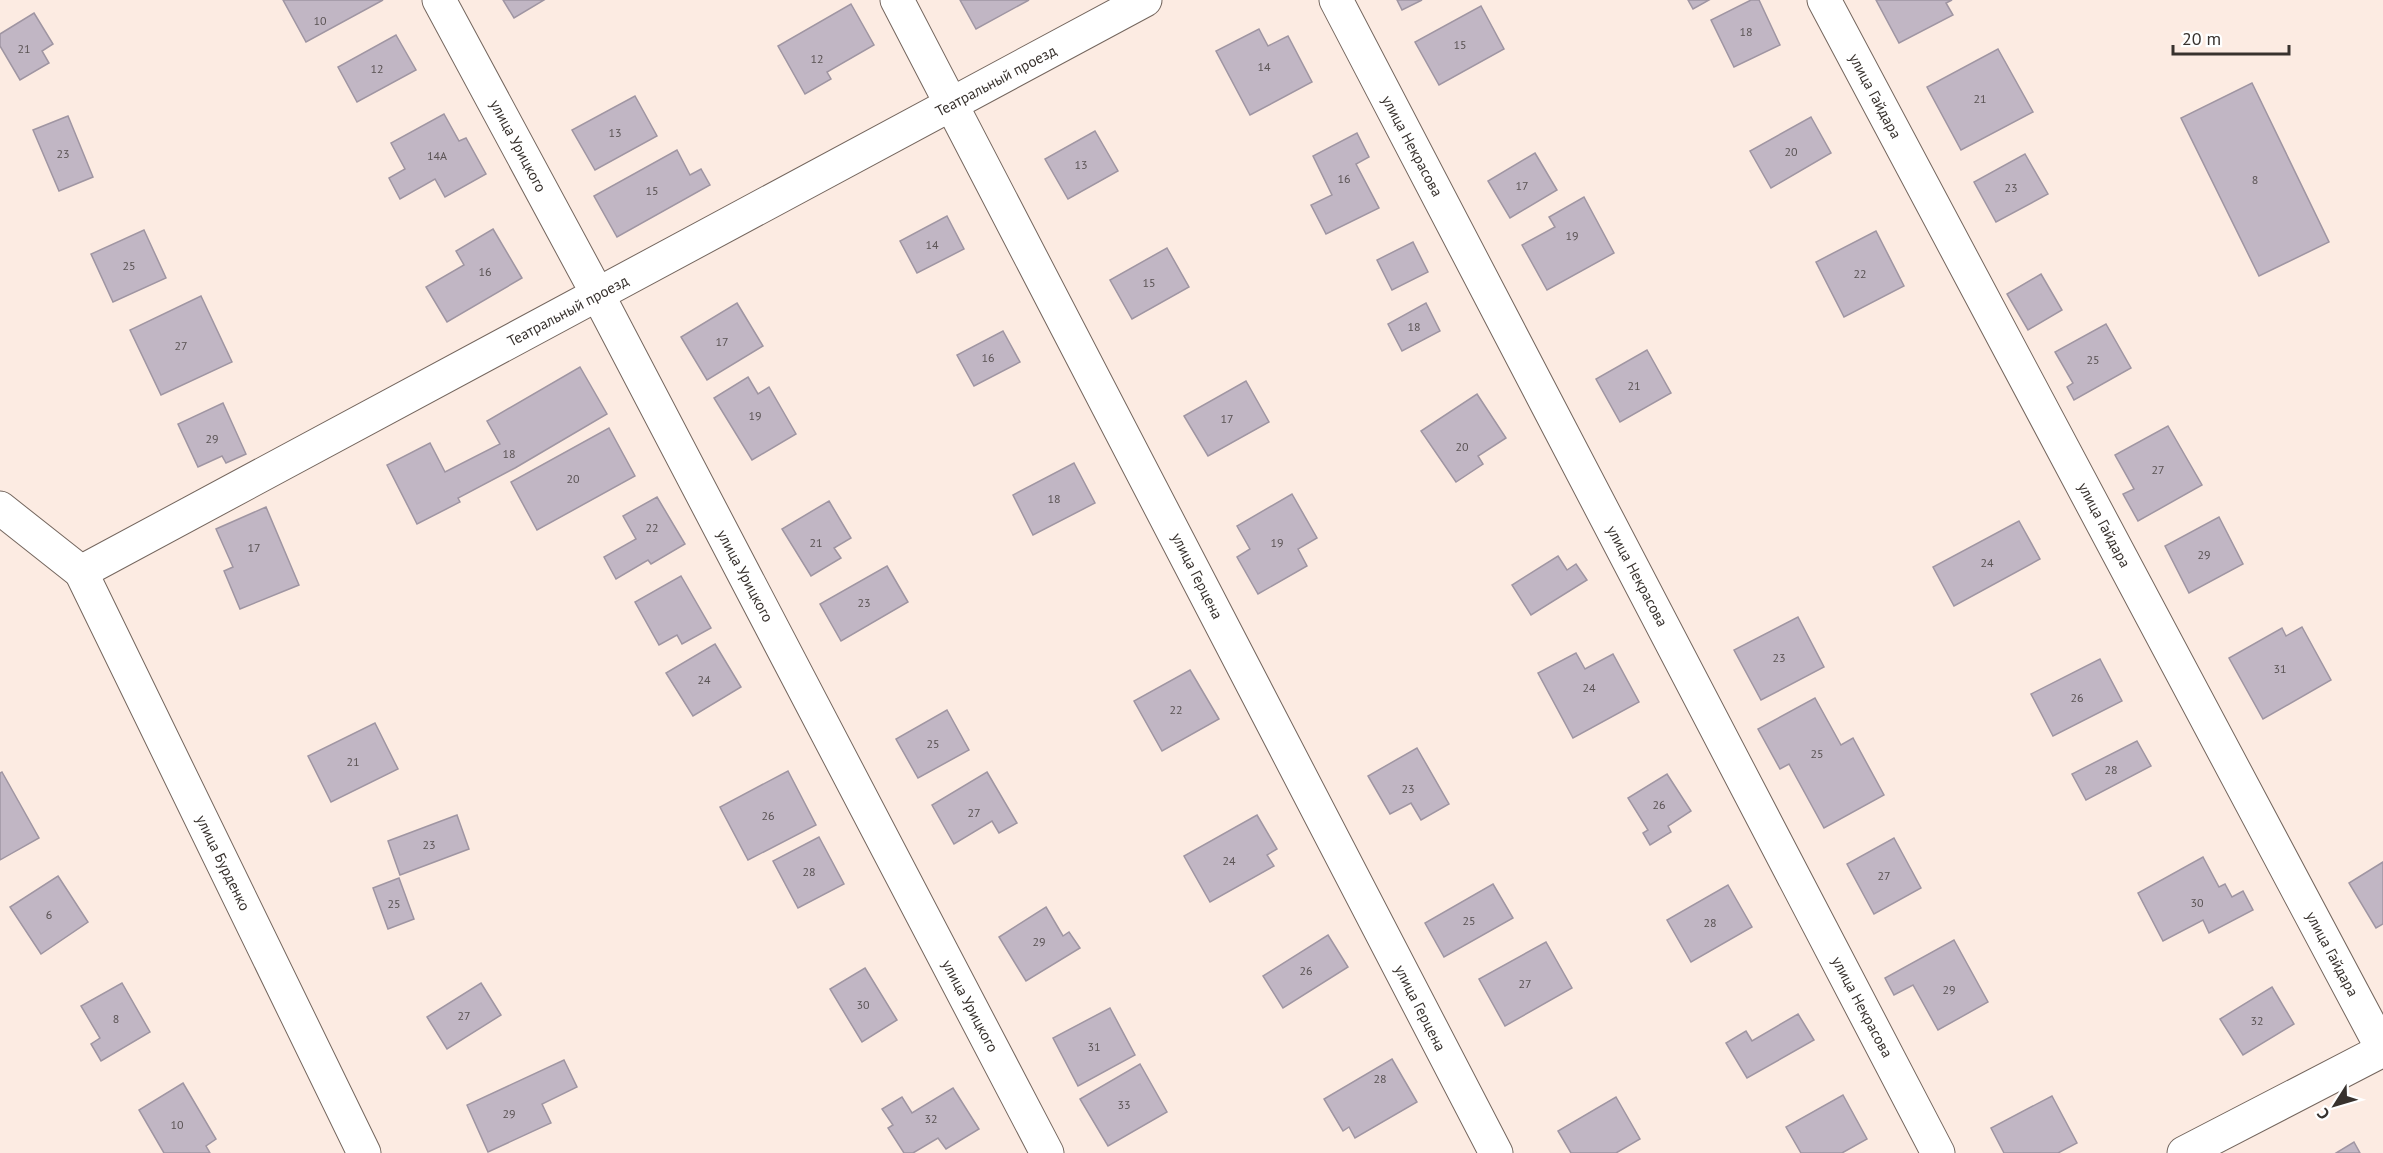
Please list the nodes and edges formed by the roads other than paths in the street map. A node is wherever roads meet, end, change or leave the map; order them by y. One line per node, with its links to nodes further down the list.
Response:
1 (439, 0): 7 (street, улица Урицкого)
2 (897, 0): 6 (street, улица Герцена)
3 (1145, 0): 6 (street, Театральный проезд)
4 (1335, 0): 14 (street, улица Некрасова)
5 (1824, 0): 10 (street, улица Гайдара)
6 (952, 105): 7 (street, Театральный проезд); 13 (street, улица Герцена)
7 (598, 295): 9 (street, Театральный проезд); 12 (street, улица Урицкого)
8 (0, 508): 9 (street)
9 (81, 572): 11 (street, улица Бурденко)
10 (2383, 1050): 15 (street)
11 (364, 1153)
12 (1047, 1153)
13 (1496, 1153)
14 (1938, 1153)
15 (2184, 1153)

